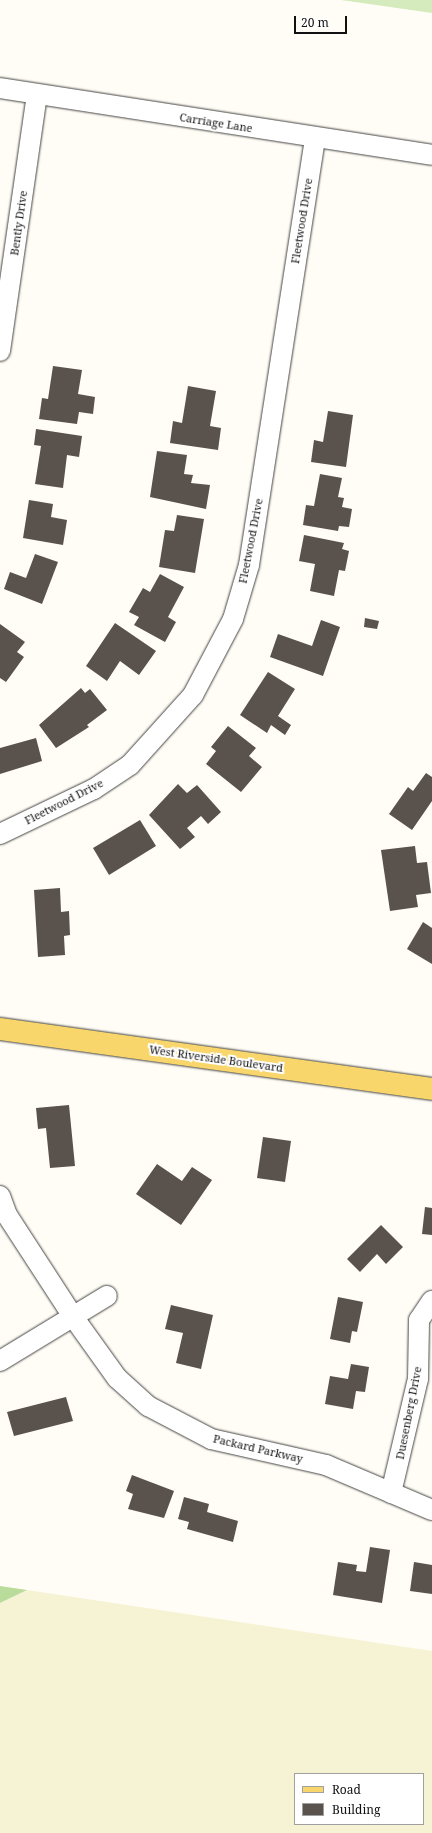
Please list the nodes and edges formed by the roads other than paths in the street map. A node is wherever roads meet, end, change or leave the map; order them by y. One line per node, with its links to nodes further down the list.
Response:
1 (0, 88): 2 (street, Carriage Lane)
2 (37, 94): 3 (street, Carriage Lane); 5 (street, Bently Drive)
3 (315, 139): 4 (street, Carriage Lane); 6 (street, Fleetwood Drive)
4 (432, 155)
5 (0, 351)
6 (0, 834)
7 (0, 1029): 8 (main road, West Riverside Boulevard)
8 (432, 1089)
9 (0, 1196): 12 (street, Packard Parkway)
10 (107, 1296): 12 (street)
11 (428, 1305): 14 (street, Duesenberg Drive)
12 (74, 1318): 13 (street); 14 (street, Packard Parkway)
13 (0, 1361)
14 (391, 1493): 15 (street, Packard Parkway)
15 (432, 1510)

